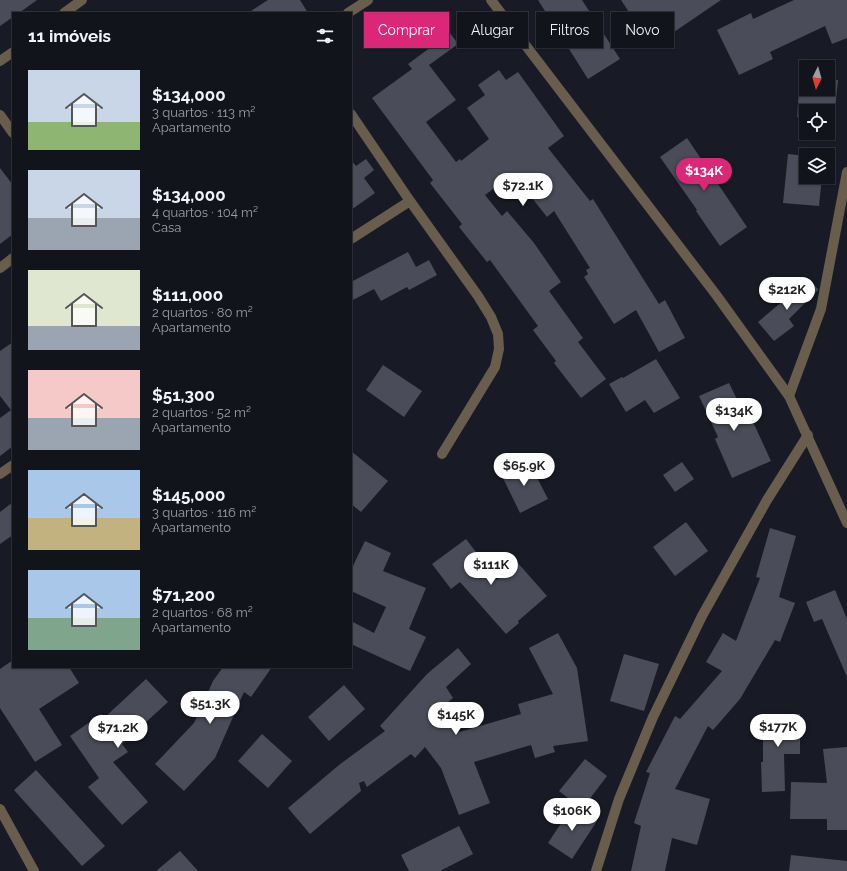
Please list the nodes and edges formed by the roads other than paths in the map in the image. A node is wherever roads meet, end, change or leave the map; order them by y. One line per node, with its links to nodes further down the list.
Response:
1 (82, 0): 4 (street)
2 (368, 0): 5 (street)
3 (491, 0): 16 (street)
4 (65, 12)
5 (350, 12)
6 (12, 53): 7 (street)
7 (0, 61)
8 (0, 115): 10 (street)
9 (352, 115): 12 (street)
10 (12, 132)
11 (847, 172): 16 (street)
12 (410, 201): 13 (street); 18 (street)
13 (352, 238)
14 (12, 259): 15 (street)
15 (0, 268)
16 (789, 396): 17 (street)
17 (808, 435): 21 (street); 24 (street)
18 (442, 454)
19 (12, 466): 20 (street)
20 (0, 474)
21 (847, 523)
22 (0, 809): 23 (street)
23 (34, 871)
24 (596, 871)

